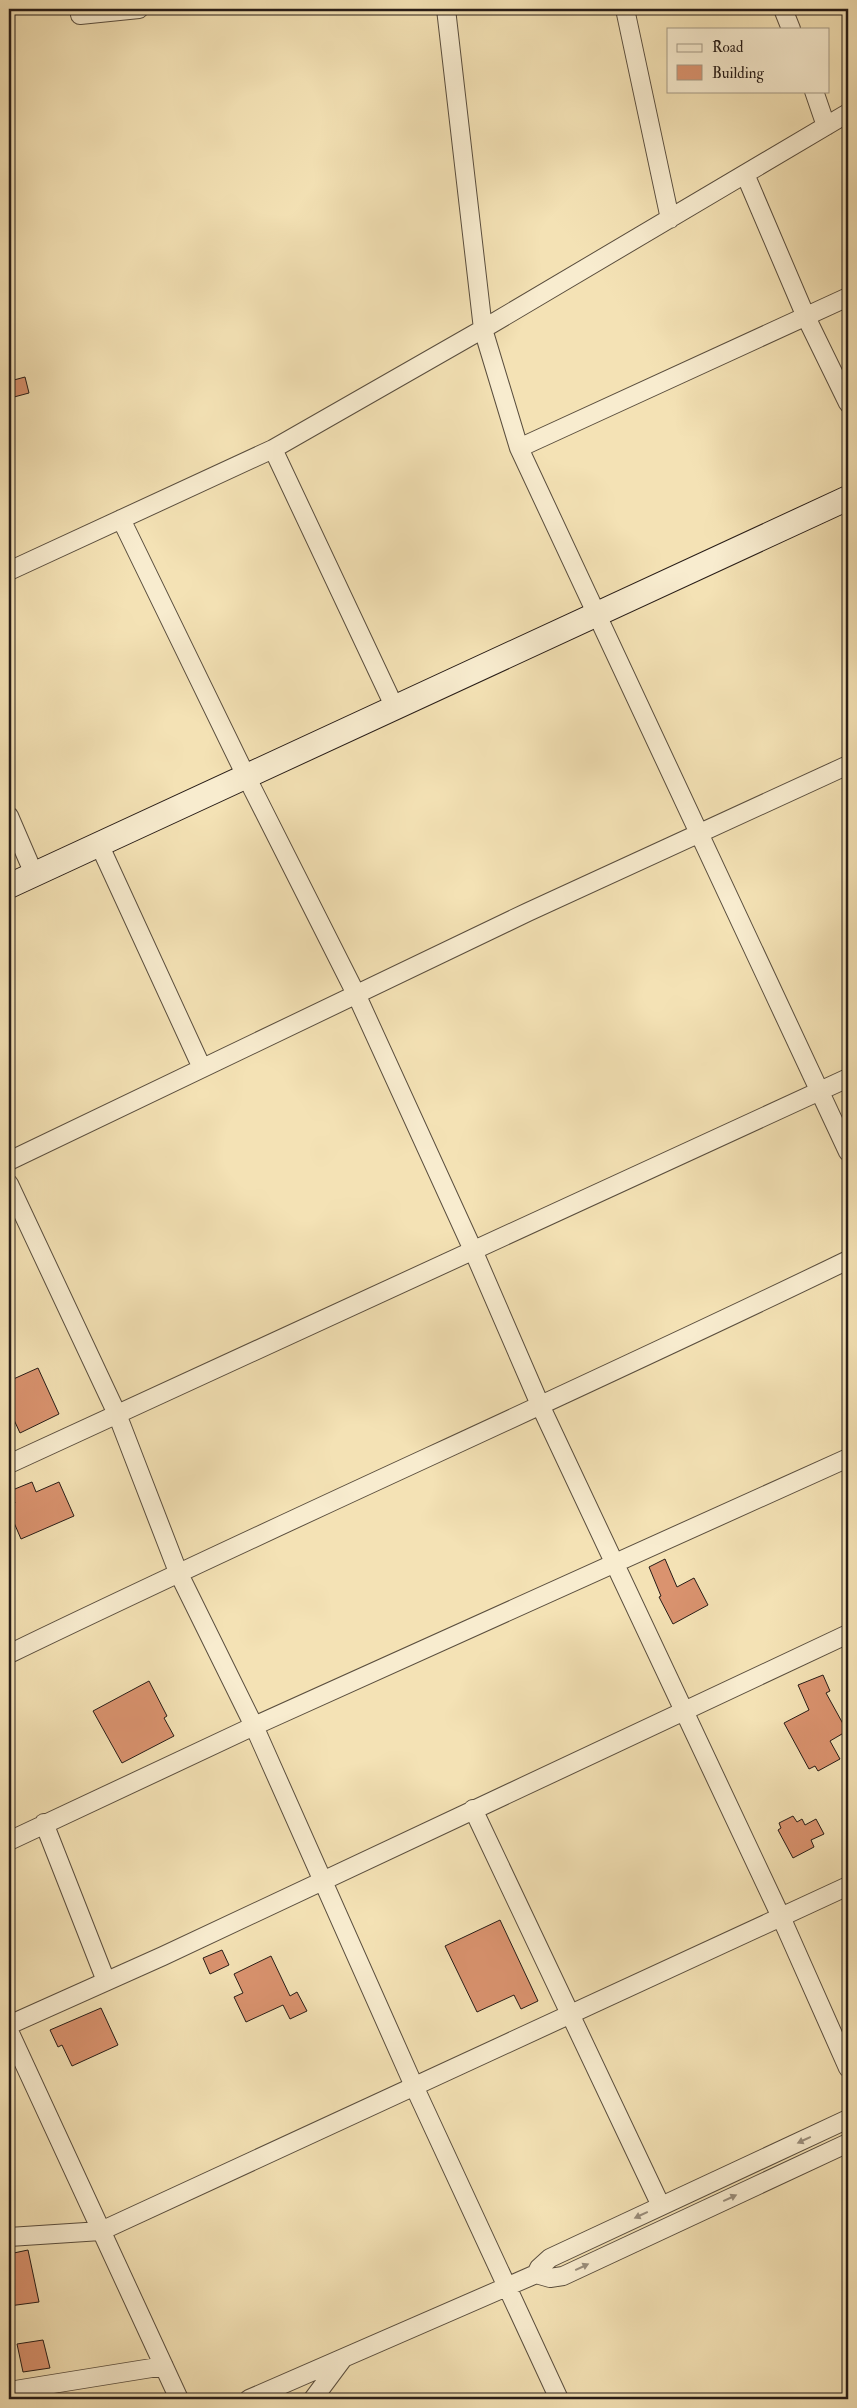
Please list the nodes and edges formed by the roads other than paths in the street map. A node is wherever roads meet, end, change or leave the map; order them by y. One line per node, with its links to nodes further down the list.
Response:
1 (139, 9): 5 (street)
2 (446, 9): 14 (street)
3 (625, 9): 11 (street)
4 (783, 9): 6 (street)
5 (80, 15)
6 (791, 28)
7 (814, 92): 9 (street)
8 (848, 113): 9 (street)
9 (826, 126): 10 (street)
10 (745, 174): 11 (street); 13 (street)
11 (670, 218): 14 (street)
12 (848, 297): 13 (street)
13 (806, 317): 15 (street); 16 (street)
14 (483, 329): 16 (street); 17 (street)
15 (848, 403)
16 (518, 448): 21 (street)
17 (273, 449): 19 (street); 22 (street)
18 (848, 498): 21 (street)
19 (121, 519): 20 (street); 24 (street)
20 (9, 570)
21 (597, 614): 22 (street); 26 (street)
22 (395, 708): 24 (street)
23 (848, 765): 26 (street)
24 (246, 776): 27 (street); 30 (street)
25 (9, 816): 28 (street)
26 (700, 832): 30 (street); 33 (street)
27 (99, 844): 28 (street); 31 (street)
28 (34, 874): 29 (street)
29 (9, 886)
30 (357, 996): 31 (street); 37 (street)
31 (202, 1068): 35 (street)
32 (848, 1078): 33 (street)
33 (818, 1092): 34 (street); 37 (street)
34 (848, 1152)
35 (9, 1161)
36 (9, 1184): 40 (street)
37 (473, 1250): 39 (street); 40 (street)
38 (848, 1260): 39 (street)
39 (541, 1407): 43 (street); 44 (street)
40 (117, 1414): 42 (street); 44 (street)
41 (848, 1458): 43 (street)
42 (9, 1464)
43 (617, 1563): 47 (street); 48 (street)
44 (178, 1572): 46 (street); 48 (street)
45 (848, 1634): 47 (street)
46 (9, 1654)
47 (685, 1709): 49 (street); 54 (street)
48 (254, 1726): 50 (street); 52 (street)
49 (473, 1808): 52 (street); 56 (street)
50 (44, 1823): 51 (street); 55 (street)
51 (9, 1841)
52 (323, 1879): 55 (street); 60 (street)
53 (848, 1886): 54 (street)
54 (782, 1917): 56 (street); 59 (street)
55 (106, 1981): 57 (street)
56 (569, 2015): 60 (street); 63 (street)
57 (9, 2025)
58 (9, 2031): 64 (street)
59 (848, 2068)
60 (414, 2086): 64 (street); 67 (street)
61 (848, 2119): 63 (street, one-way to 63)
62 (848, 2143): 66 (street, one-way to 62)
63 (661, 2206): 66 (street, one-way to 66)
64 (101, 2231): 65 (street); 69 (street)
65 (9, 2237)
66 (536, 2274): 67 (street)
67 (507, 2287): 68 (street); 74 (street)
68 (344, 2358): 72 (street); 73 (street)
69 (164, 2366): 70 (street); 71 (street)
70 (9, 2391)
71 (179, 2399)
72 (249, 2399)
73 (312, 2399)
74 (559, 2399)

